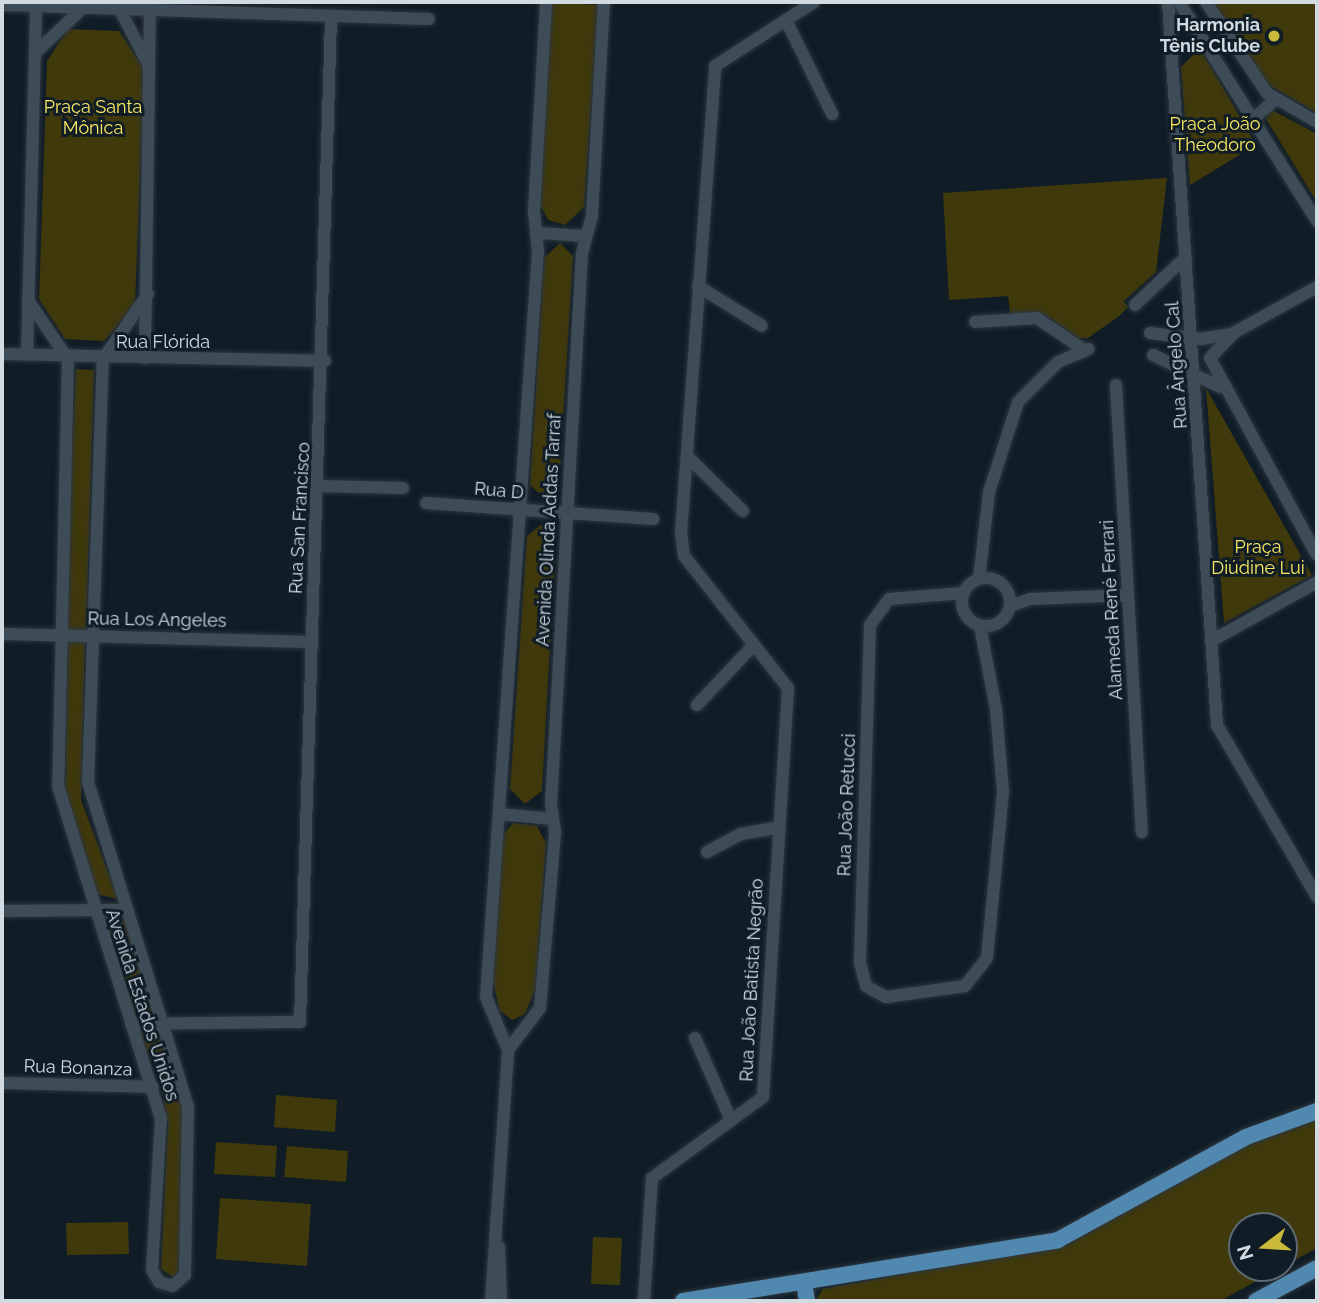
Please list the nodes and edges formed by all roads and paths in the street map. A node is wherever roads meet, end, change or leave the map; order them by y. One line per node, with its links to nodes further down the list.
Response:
1 (546, 2): 22 (street, Avenida Olinda Addas Tarraf)
2 (604, 2): 23 (street, Avenida Olinda Addas Tarraf)
3 (814, 2): 14 (street, Rua João Batista Negrão)
4 (1168, 2): 24 (street, Rua Ângelo Cal)
5 (1179, 2): 19 (street)
6 (1206, 2): 17 (street)
7 (85, 4): 9 (street); 10 (street); 15 (street)
8 (2, 5): 10 (street)
9 (116, 5): 11 (street); 16 (street)
10 (36, 6): 15 (street)
11 (150, 11): 12 (street); 16 (street)
12 (331, 16): 13 (street); 41 (street, Rua San Francisco)
13 (429, 19)
14 (786, 20): 18 (street); 25 (street, Rua João Batista Negrão)
15 (35, 53): 28 (street)
16 (149, 66): 27 (street)
17 (1275, 100): 19 (street); 20 (street)
18 (832, 114)
19 (1253, 118): 21 (street)
20 (1317, 122)
21 (1317, 221)
22 (538, 233): 23 (street); 49 (street, Avenida Olinda Addas Tarraf)
23 (586, 236): 51 (street, Avenida Olinda Addas Tarraf)
24 (1186, 257): 29 (street); 34 (street, Rua Ângelo Cal)
25 (698, 286): 31 (street); 45 (street, Rua João Batista Negrão)
26 (1317, 287): 32 (street)
27 (148, 294): 38 (street); 40 (street)
28 (28, 300): 36 (street); 39 (street)
29 (1135, 305)
30 (975, 321): 54 (street)
31 (762, 326)
32 (1235, 332): 34 (street); 44 (street)
33 (1150, 334): 34 (street)
34 (1192, 337): 42 (street, Rua Ângelo Cal)
35 (2, 354): 36 (street, Rua Flórida)
36 (27, 355): 39 (street, Rua Flórida)
37 (1153, 355): 42 (street)
38 (145, 358): 40 (street, Rua Flórida); 41 (street, Rua Flórida)
39 (68, 359): 40 (street, Rua Flórida); 63 (street, Avenida Estados Unidos)
40 (103, 359): 64 (street, Avenida Estados Unidos)
41 (325, 361): 46 (street, Rua San Francisco)
42 (1196, 374): 44 (street); 65 (street, Rua Ângelo Cal)
43 (1116, 385): 57 (street, Alameda René Ferrari)
44 (1225, 393): 53 (street)
45 (688, 457): 50 (street); 67 (street, Rua João Batista Negrão)
46 (319, 486): 47 (street); 66 (street, Rua San Francisco)
47 (403, 488)
48 (426, 503): 49 (street, Rua D)
49 (519, 511): 51 (street, Rua D); 69 (street, Avenida Olinda Addas Tarraf)
50 (743, 511)
51 (567, 513): 52 (street, Rua D); 70 (street, Avenida Olinda Addas Tarraf)
52 (653, 519)
53 (1317, 555)
54 (985, 579): 56 (street); 59 (street)
55 (1317, 582): 65 (street)
56 (963, 593): 58 (street); 60 (street)
57 (1128, 595): 59 (street); 72 (street, Alameda René Ferrari)
58 (940, 600): 60 (street); 61 (street, Rua João Retucci)
59 (1010, 600): 61 (street)
60 (963, 610): 61 (street)
61 (986, 626)
62 (2, 634): 63 (street, Rua Los Angeles)
63 (58, 635): 64 (street, Rua Los Angeles); 77 (street, Avenida Estados Unidos)
64 (89, 636): 66 (street, Rua Los Angeles); 75 (street, Avenida Estados Unidos)
65 (1211, 641): 74 (street, Rua Ângelo Cal)
66 (312, 642): 78 (street, Rua San Francisco)
67 (753, 646): 68 (street); 71 (street, Rua João Batista Negrão)
68 (697, 705)
69 (499, 814): 70 (street); 81 (street, Avenida Olinda Addas Tarraf)
70 (553, 819): 81 (street, Avenida Olinda Addas Tarraf)
71 (779, 827): 73 (street); 85 (street, Rua João Batista Negrão)
72 (1142, 832)
73 (707, 852)
74 (1317, 897)
75 (126, 910): 77 (street); 78 (street, Avenida Estados Unidos)
76 (2, 911): 77 (street)
77 (93, 911): 79 (street, Avenida Estados Unidos)
78 (165, 1021): 79 (street); 83 (street, Avenida Estados Unidos)
79 (131, 1024): 83 (street, Avenida Estados Unidos)
80 (695, 1038): 85 (street, Rua João Batista Negrão)
81 (508, 1050): 89 (street, Avenida Olinda Addas Tarraf)
82 (2, 1083): 83 (street, Rua Bonanza)
83 (153, 1087)
84 (1317, 1111): 87 (main road)
85 (731, 1120): 90 (street, Rua João Batista Negrão)
86 (1316, 1269): 93 (main road)
87 (804, 1282): 88 (main road); 92 (main road)
88 (778, 1294): 91 (main road)
89 (496, 1300)
90 (644, 1301)
91 (683, 1301)
92 (807, 1301)
93 (1256, 1301)

